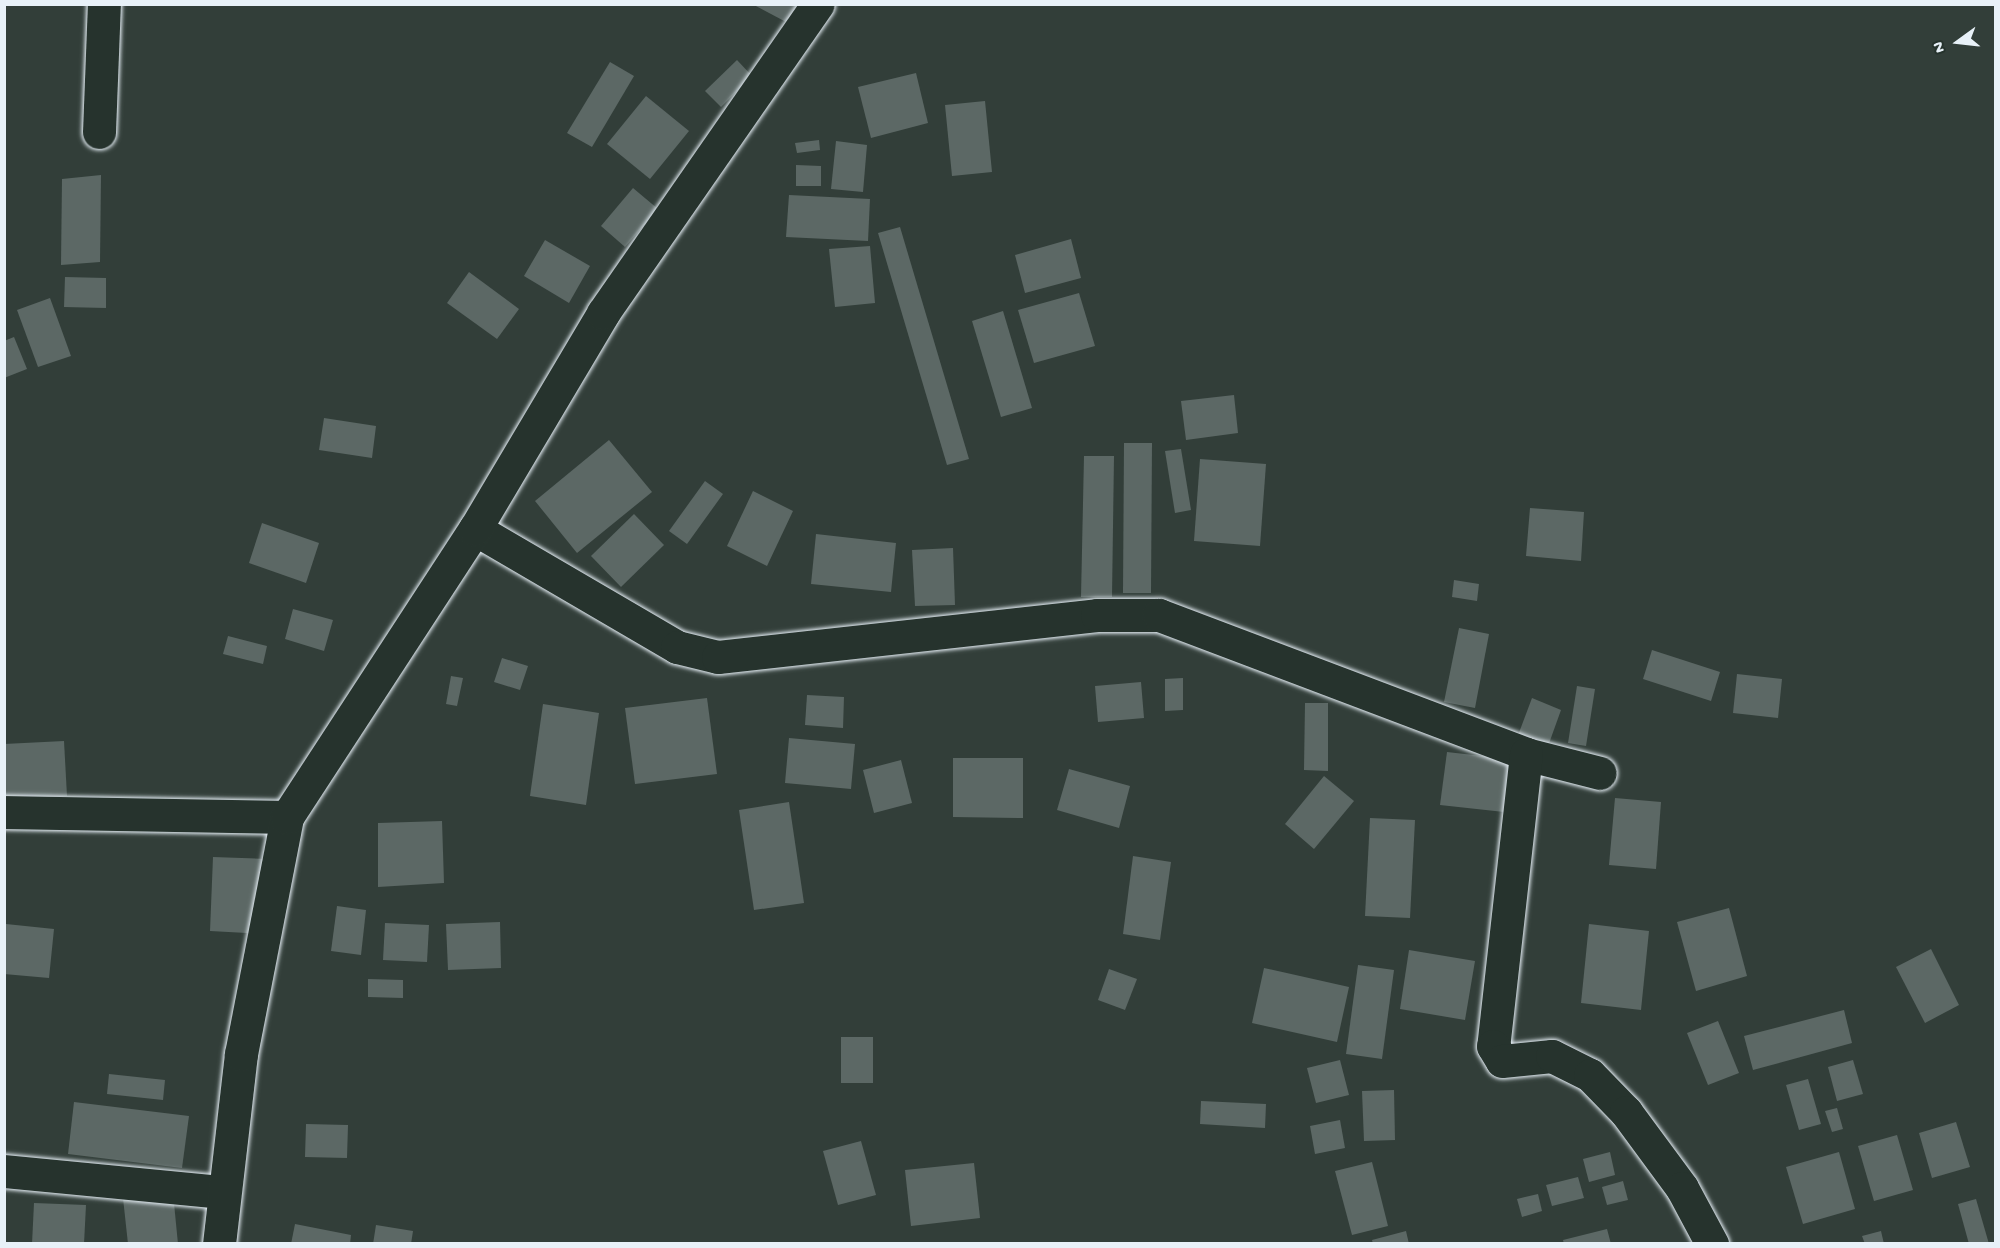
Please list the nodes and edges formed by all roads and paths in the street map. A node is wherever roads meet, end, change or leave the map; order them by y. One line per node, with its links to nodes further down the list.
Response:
1 (104, 4): 3 (street)
2 (818, 4): 4 (street)
3 (99, 132)
4 (475, 529): 5 (street); 8 (street)
5 (1526, 754): 6 (street); 12 (street)
6 (1600, 773)
7 (4, 812): 8 (street)
8 (287, 817): 10 (street)
9 (4, 1171): 10 (street)
10 (222, 1192): 11 (street)
11 (219, 1244)
12 (1712, 1244)

